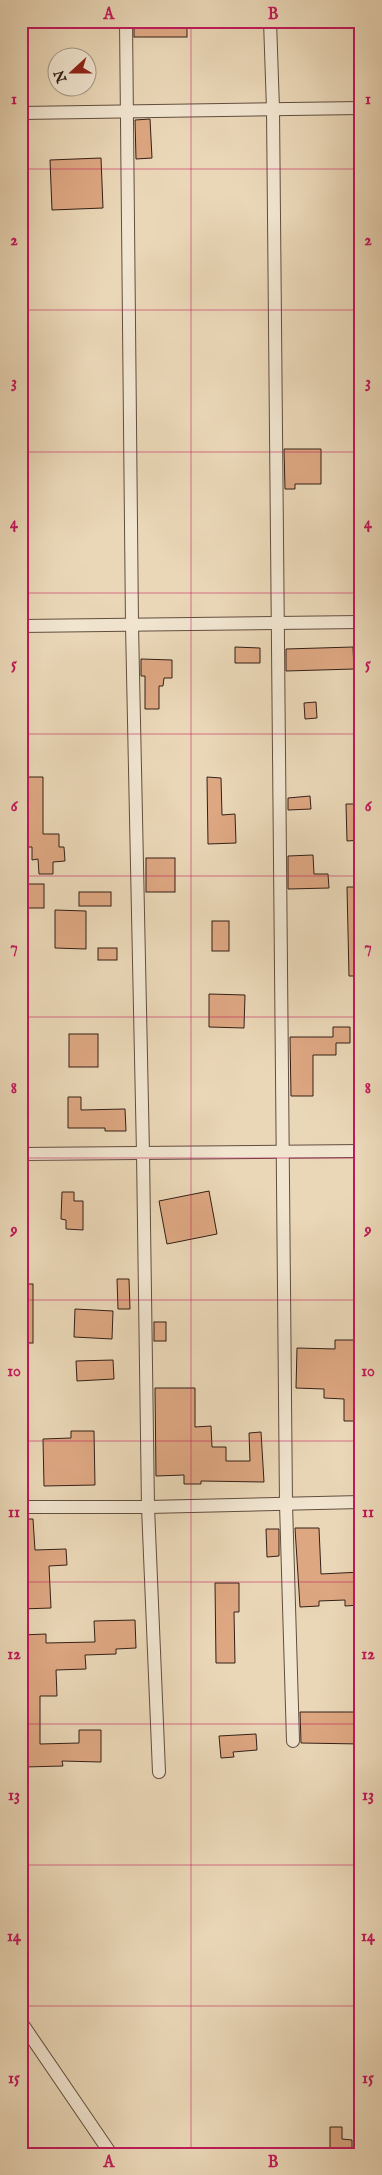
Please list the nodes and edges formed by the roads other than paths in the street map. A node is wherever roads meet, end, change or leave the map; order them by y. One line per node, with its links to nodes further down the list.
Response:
1 (126, 21): 5 (street)
2 (270, 21): 4 (street)
3 (361, 108): 4 (street)
4 (273, 109): 5 (street); 8 (street)
5 (128, 111): 6 (street); 9 (street)
6 (21, 113)
7 (361, 622): 8 (street)
8 (277, 623): 9 (street); 11 (street)
9 (132, 625): 10 (street); 14 (street)
10 (21, 626)
11 (283, 1151): 12 (street); 14 (street); 16 (street)
12 (361, 1151)
13 (21, 1154): 14 (street)
14 (143, 1154): 18 (street)
15 (361, 1502): 16 (street)
16 (286, 1504): 18 (street); 19 (street)
17 (21, 1507): 18 (street)
18 (148, 1507): 20 (street)
19 (293, 1741)
20 (159, 1772)
21 (21, 2022): 22 (street)
22 (111, 2154)

